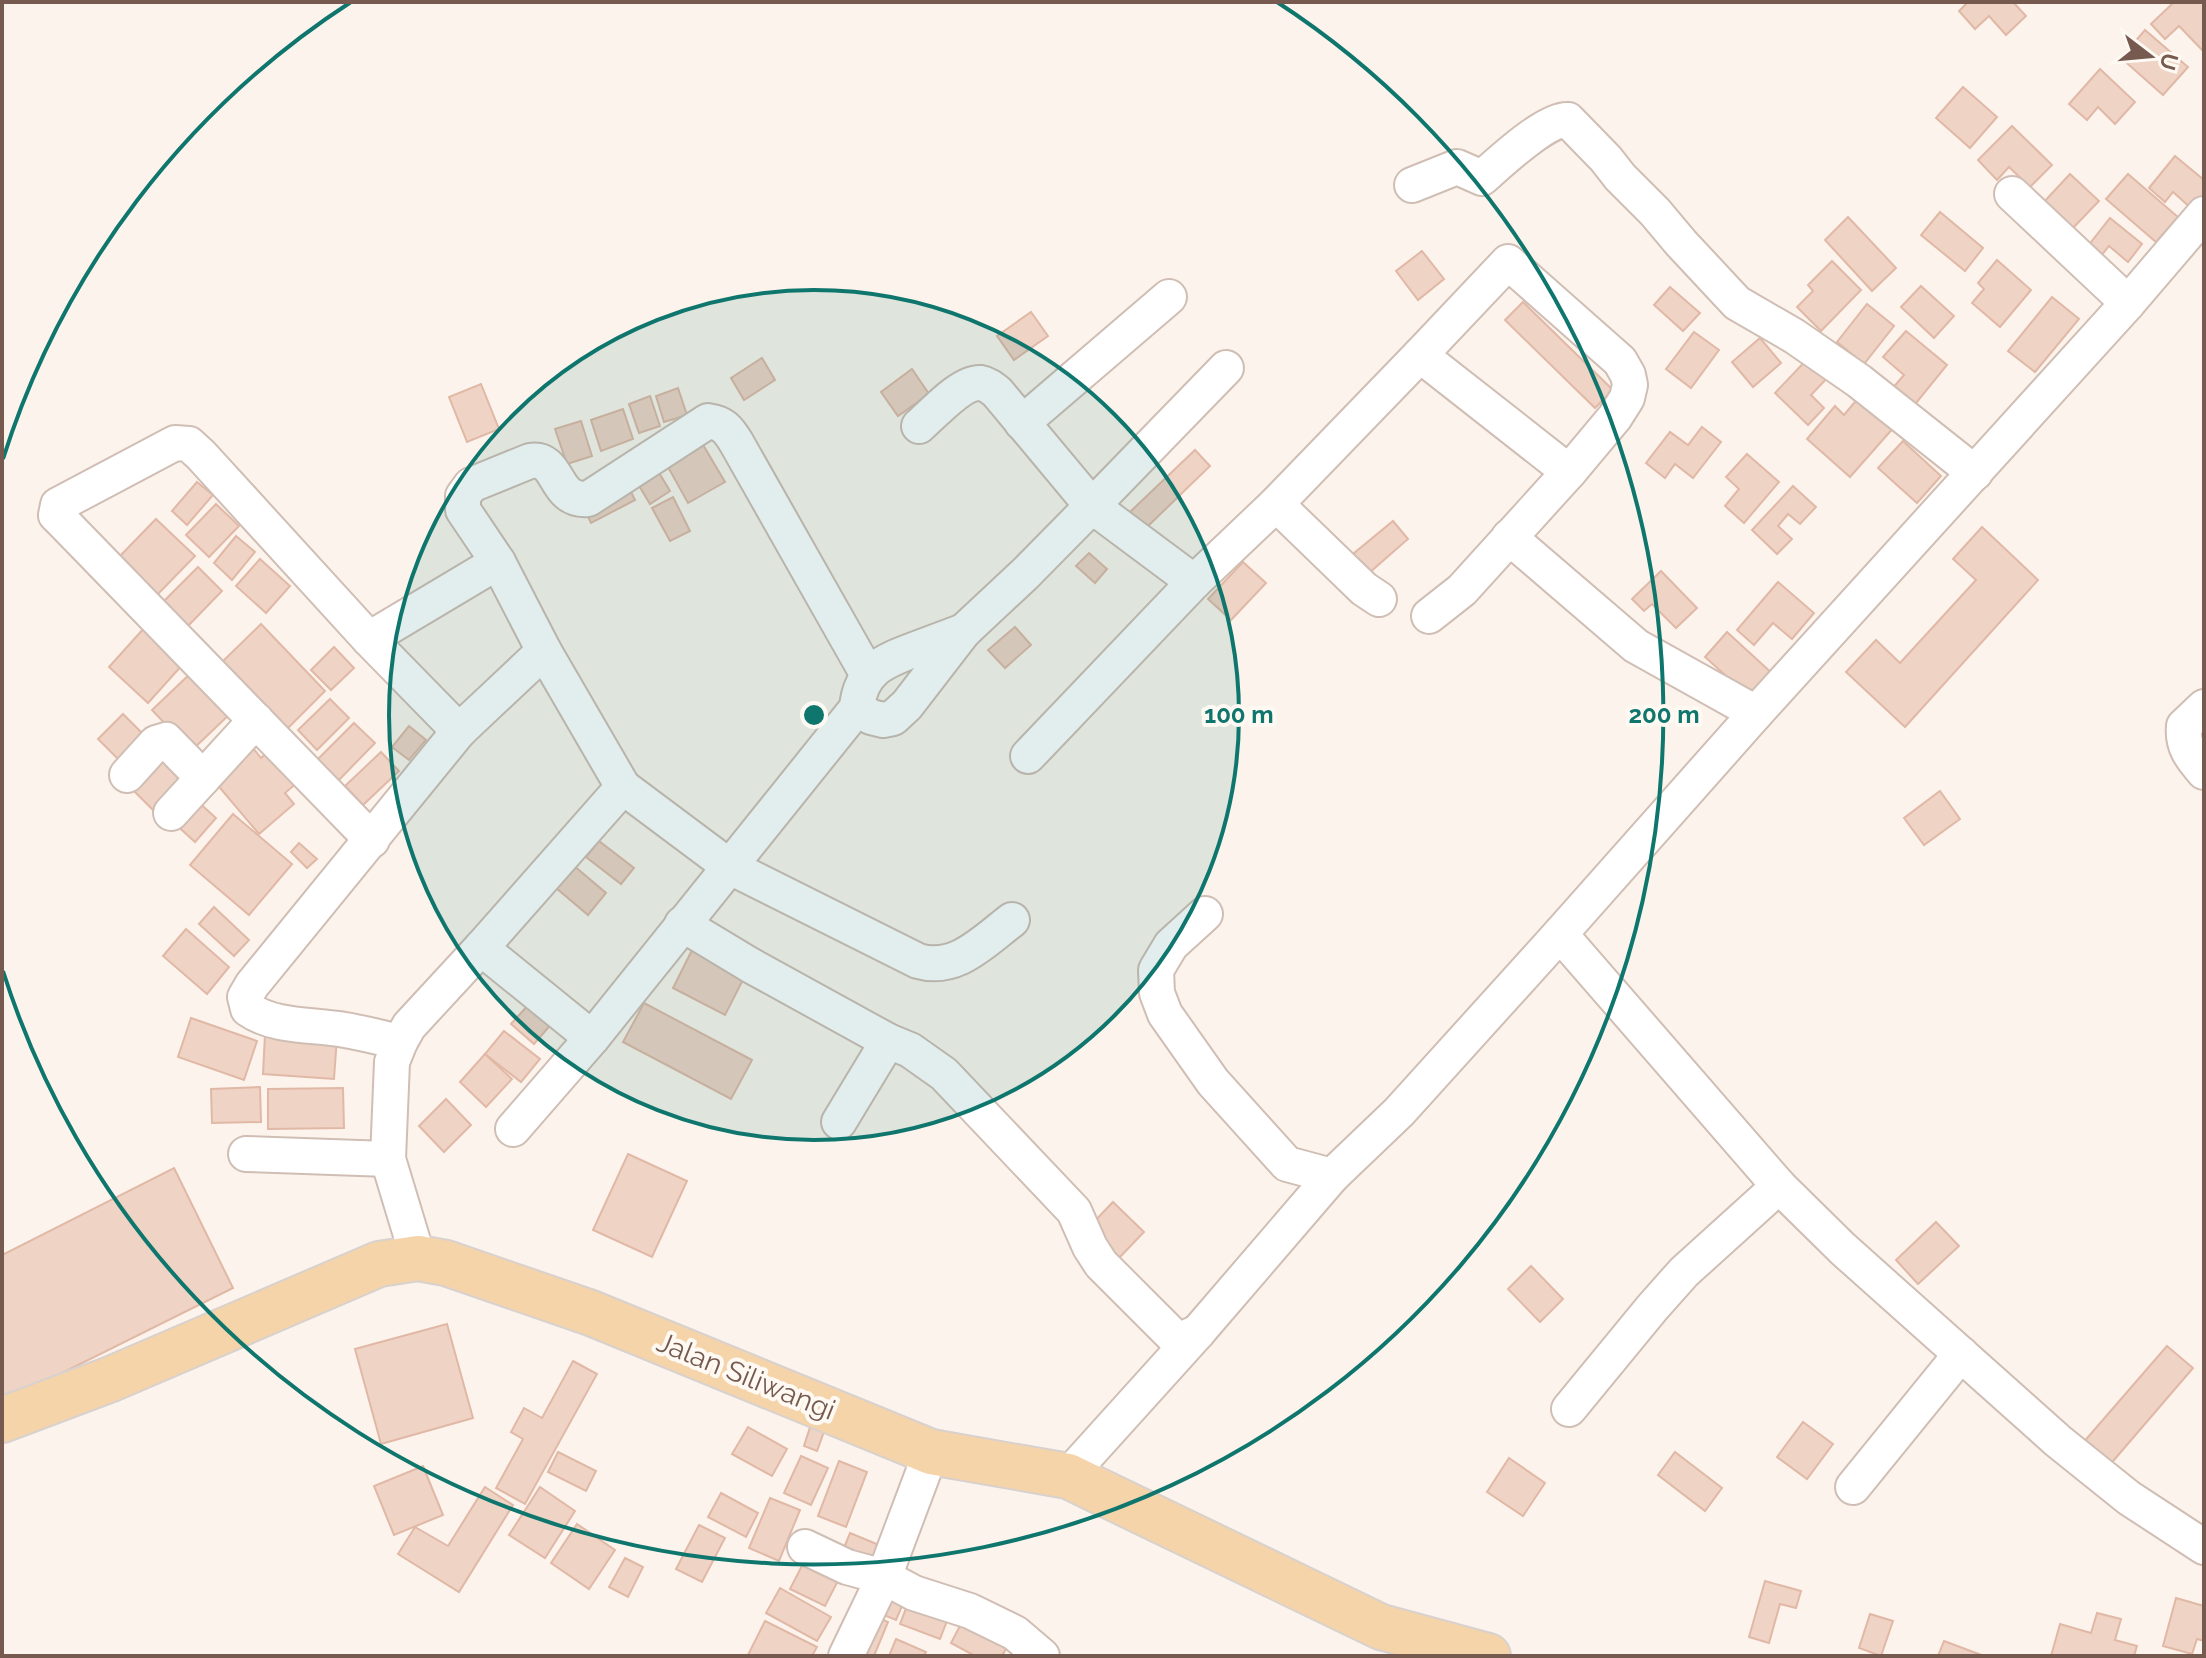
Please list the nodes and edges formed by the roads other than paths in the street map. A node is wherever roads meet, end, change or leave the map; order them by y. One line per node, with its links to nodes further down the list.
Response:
1 (1412, 185): 11 (street)
2 (2012, 194): 5 (street)
3 (2202, 221): 5 (street)
4 (1169, 297): 8 (street)
5 (2128, 303): 11 (street)
6 (1420, 355): 10 (street); 10 (street); 12 (street)
7 (1226, 368): 13 (street)
8 (1022, 423): 9 (street); 13 (street)
9 (919, 426)
10 (1569, 472): 14 (street)
11 (1975, 473): 25 (street)
12 (1276, 504): 16 (street); 17 (street)
13 (1092, 506): 16 (street); 19 (street)
14 (1509, 537): 18 (street); 25 (street)
15 (498, 562): 20 (street); 21 (street); 22 (street)
16 (1194, 582): 28 (street)
17 (1379, 599)
18 (1429, 616)
19 (964, 631): 22 (street); 24 (street)
20 (369, 639): 26 (street); 27 (street)
21 (544, 651): 27 (street); 32 (street)
22 (868, 675): 24 (street)
23 (2204, 707): 29 (street)
24 (857, 708): 35 (street)
25 (1756, 713): 39 (street)
26 (256, 720): 31 (street); 34 (street)
27 (459, 731): 34 (street)
28 (1028, 756)
29 (2204, 772)
30 (127, 775): 31 (street)
31 (203, 778): 33 (street)
32 (623, 787): 35 (street); 40 (street)
33 (171, 813)
34 (372, 840): 43 (street)
35 (730, 867): 37 (street); 38 (street)
36 (1205, 914): 48 (street)
37 (1012, 920)
38 (682, 924): 41 (street); 42 (street)
39 (1560, 934): 48 (street); 49 (street)
40 (481, 948): 41 (street); 43 (street)
41 (592, 1038): 45 (street)
42 (888, 1041): 44 (street); 51 (street)
43 (400, 1042): 47 (street)
44 (839, 1122)
45 (513, 1129)
46 (246, 1154): 47 (street)
47 (388, 1159): 50 (street)
48 (1332, 1176): 51 (street)
49 (1779, 1186): 52 (street); 53 (street)
50 (418, 1258): 54 (main road, Jalan Siliwangi); 55 (main road, Jalan Siliwangi)
51 (1198, 1332): 56 (street)
52 (1961, 1354): 57 (street); 59 (street)
53 (1569, 1409)
54 (2, 1420)
55 (931, 1452): 56 (main road, Jalan Siliwangi); 60 (street)
56 (1068, 1476): 61 (main road, Jalan Siliwangi)
57 (1853, 1487)
58 (805, 1547): 60 (street)
59 (2204, 1547)
60 (884, 1577): 62 (street); 63 (street)
61 (1483, 1655)
62 (846, 1656)
63 (1042, 1656)

